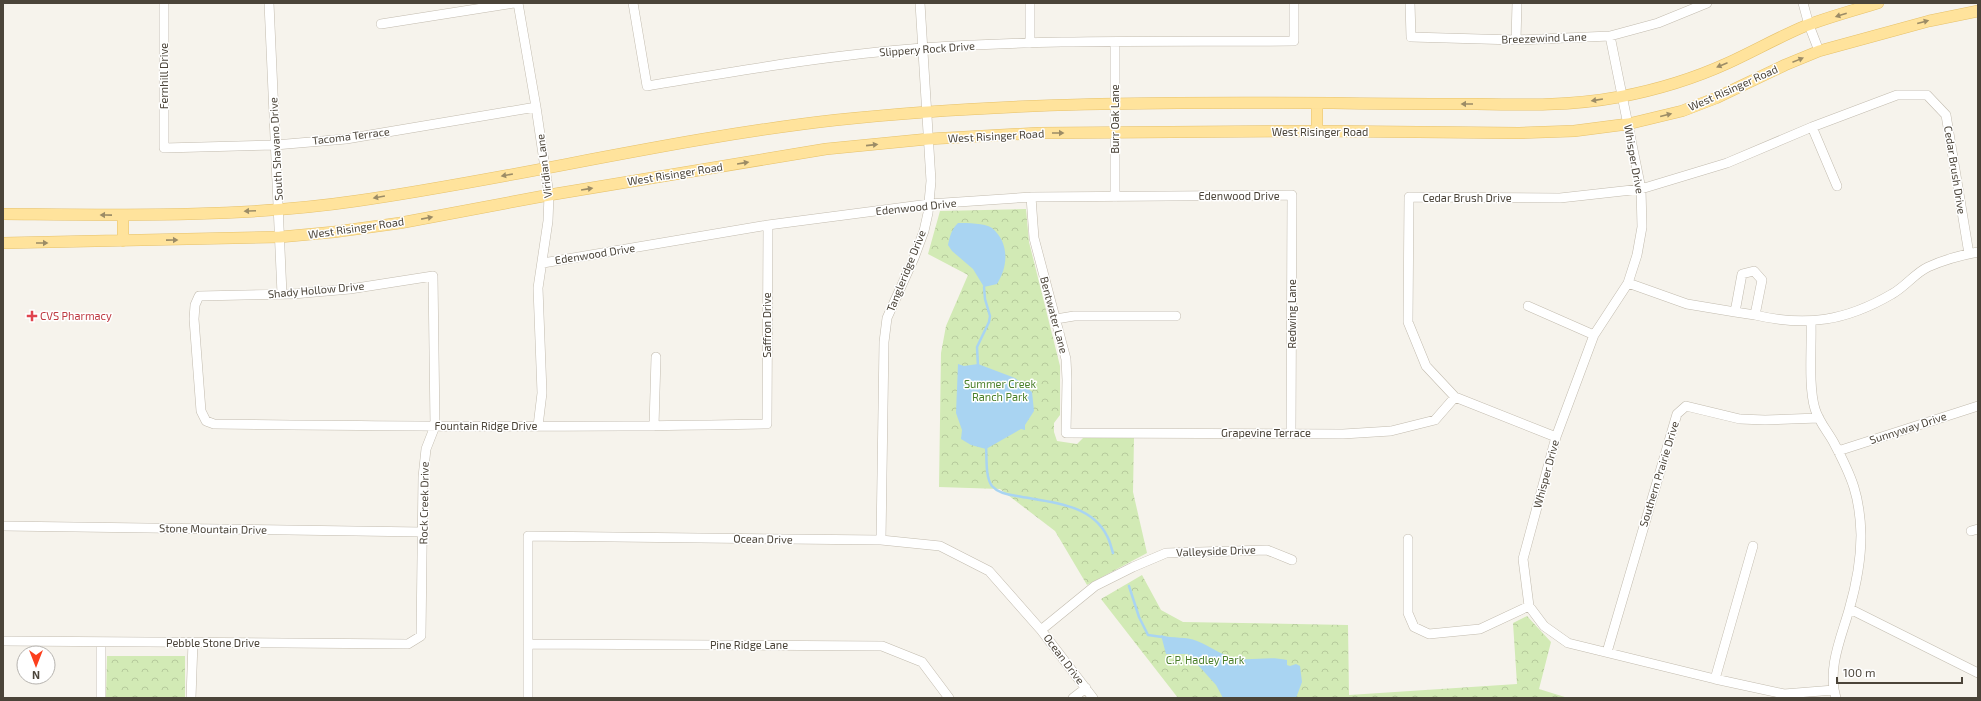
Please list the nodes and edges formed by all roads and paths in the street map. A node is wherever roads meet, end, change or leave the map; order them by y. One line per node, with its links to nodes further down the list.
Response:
1 (164, 3): 36 (street, Fernhill Drive)
2 (269, 3): 35 (street, South Shavano Drive)
3 (514, 3): 17 (street)
4 (518, 3): 28 (street, Viridian Lane)
5 (633, 3): 23 (street, Slippery Rock Drive)
6 (920, 3): 23 (street, Tangleridge Drive)
7 (1030, 3): 22 (street)
8 (1294, 3): 21 (street, Slippery Rock Drive)
9 (1410, 3): 20 (street, Breezewind Lane)
10 (1517, 3): 20 (street)
11 (1707, 3): 19 (street, Breezewind Lane)
12 (1803, 3): 18 (street)
13 (1878, 3): 18 (main road, one-way to 18)
14 (1978, 11): 15 (main road, West Risinger Road)
15 (1950, 16): 16 (main road); 24 (main road, West Risinger Road, one-way to 15)
16 (1978, 20)
17 (381, 24)
18 (1809, 25): 24 (street); 25 (main road, one-way to 25)
19 (1610, 36): 20 (street, Breezewind Lane); 25 (street, Whisper Drive)
20 (1516, 40)
21 (1115, 42): 22 (street, Slippery Rock Drive); 27 (street, Burr Oak Lane)
22 (1030, 43): 23 (street, Slippery Rock Drive)
23 (922, 48): 29 (street, Tangleridge Drive)
24 (1819, 51): 30 (main road, West Risinger Road, one-way to 24)
25 (1622, 97): 26 (main road, one-way to 26); 30 (street, Whisper Drive)
26 (1317, 103): 27 (main road); 32 (main road)
27 (1115, 104): 29 (main road); 33 (street, Burr Oak Lane)
28 (536, 107): 35 (street, Tacoma Terrace); 37 (street, Viridian Lane)
29 (925, 112): 34 (street, Tangleridge Drive); 37 (main road)
30 (1628, 124): 32 (main road, West Risinger Road); 39 (street, Whisper Drive)
31 (1812, 127): 38 (street); 39 (street, Cedar Brush Drive); 52 (street, Cedar Brush Drive)
32 (1317, 131): 33 (main road, West Risinger Road)
33 (1115, 134): 34 (main road, West Risinger Road, one-way to 33); 43 (street, Burr Oak Lane)
34 (928, 139): 40 (main road, West Risinger Road, one-way to 34); 44 (street, Tangleridge Drive)
35 (275, 145): 36 (street, Tacoma Terrace); 45 (street, South Shavano Drive)
36 (164, 148)
37 (546, 168): 40 (street, Viridian Lane); 45 (main road, one-way to 45)
38 (1837, 186)
39 (1641, 189): 55 (street, Whisper Drive); 65 (street, Cedar Brush Drive)
40 (549, 195): 49 (main road, West Risinger Road, one-way to 40); 53 (street, Viridian Lane)
41 (1292, 195): 43 (street, Edenwood Drive); 74 (street, Redwing Lane)
42 (1031, 197): 43 (street, Edenwood Drive); 44 (street, Edenwood Drive); 61 (street, Bentwater Lane)
43 (1115, 197)
44 (929, 204): 48 (street, Edenwood Drive); 80 (street, Tangleridge Drive)
45 (279, 210): 47 (main road, one-way to 47); 49 (street, South Shavano Drive)
46 (3, 214): 47 (main road, one-way to 46)
47 (123, 215): 50 (main road)
48 (768, 225): 53 (street, Edenwood Drive); 69 (street, Saffron Drive)
49 (280, 238): 50 (main road, West Risinger Road, one-way to 49); 56 (street, South Shavano Drive)
50 (123, 241): 51 (main road, West Risinger Road, one-way to 50)
51 (3, 243)
52 (1974, 253): 62 (street)
53 (543, 263): 71 (street, Viridian Lane)
54 (433, 276): 56 (street, Shady Hollow Drive); 70 (street, Rock Creek Drive)
55 (1628, 282): 58 (street); 63 (street, Whisper Drive)
56 (282, 294): 68 (street, Shady Hollow Drive)
57 (1528, 306): 63 (street)
58 (1735, 312): 59 (street); 59 (street)
59 (1755, 315): 62 (street)
60 (1176, 316): 61 (street)
61 (1056, 319): 73 (street, Bentwater Lane)
62 (1811, 321): 67 (street)
63 (1594, 335): 75 (street, Whisper Drive)
64 (656, 357): 72 (street)
65 (1455, 398): 74 (street, Grapevine Terrace); 75 (street, Cedar Brush Drive)
66 (1978, 406): 76 (street, Sunnyway Drive)
67 (1819, 418): 76 (street); 91 (street, Southern Prairie Drive)
68 (206, 421): 70 (street, Fountain Ridge Drive)
69 (767, 424): 72 (street, Fountain Ridge Drive)
70 (435, 426): 71 (street, Fountain Ridge Drive); 78 (street, Rock Creek Drive)
71 (538, 426): 72 (street, Fountain Ridge Drive)
72 (654, 426)
73 (1066, 433): 74 (street, Grapevine Terrace)
74 (1291, 433)
75 (1556, 437): 83 (street, Whisper Drive)
76 (1838, 450): 84 (street)
77 (3, 526): 78 (street, Stone Mountain Drive)
78 (423, 532): 86 (street, Rock Creek Drive)
79 (1408, 539): 83 (street)
80 (882, 540): 85 (street, Ocean Drive); 90 (street, Ocean Drive)
81 (1753, 546): 93 (street)
82 (1292, 560): 85 (street, Valleyside Drive)
83 (1529, 606): 91 (street, Whisper Drive)
84 (1850, 609): 92 (street); 95 (street)
85 (1042, 630): 94 (street, Ocean Drive)
86 (421, 636): 89 (street, Pebble Stone Drive)
87 (3, 641): 88 (street, Pebble Stone Drive)
88 (101, 642): 89 (street, Pebble Stone Drive); 96 (street)
89 (193, 642): 97 (street)
90 (528, 644): 98 (street, Ocean Drive); 99 (street, Pine Ridge Lane)
91 (1607, 652): 93 (street, Whisper Drive)
92 (1978, 673)
93 (1715, 679): 95 (street, Whisper Drive)
94 (1086, 688): 100 (street); 101 (street, Ocean Drive)
95 (1835, 694)
96 (101, 698)
97 (191, 698)
98 (528, 698)
99 (949, 698)
100 (1073, 698)
101 (1093, 698)

